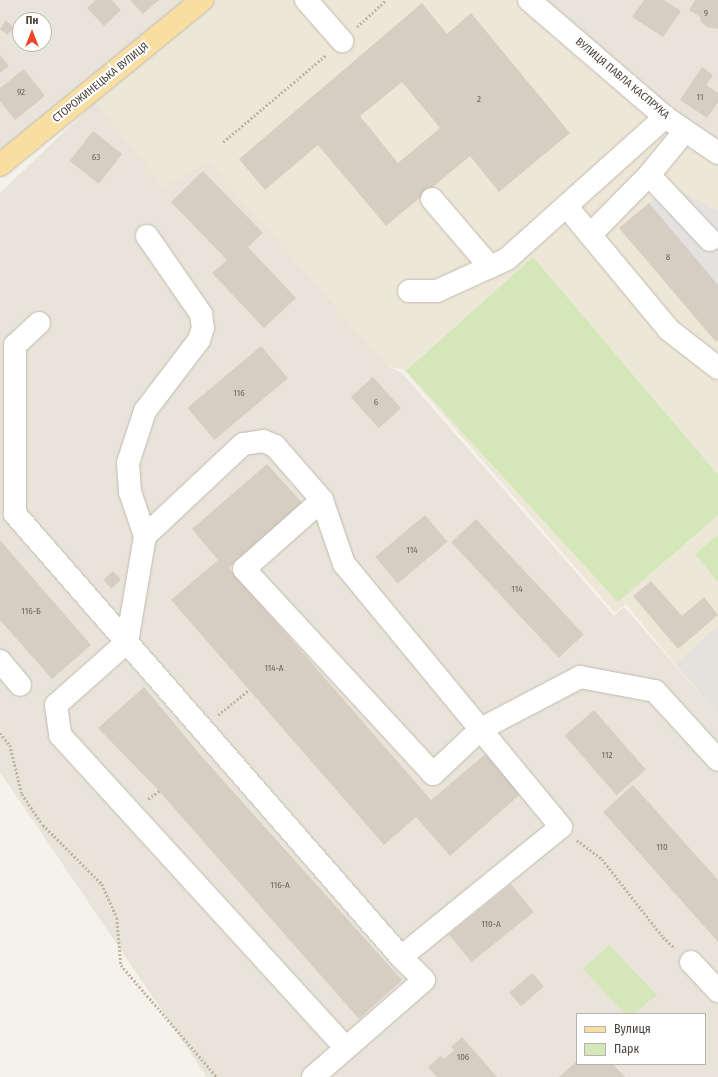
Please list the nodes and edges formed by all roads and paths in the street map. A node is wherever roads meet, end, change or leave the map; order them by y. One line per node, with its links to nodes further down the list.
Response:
1 (202, 0): 10 (main road, СТОРОЖИНЕЦЬКА ВУЛИЦЯ)
2 (306, 0): 5 (street)
3 (386, 0): 5 (path)
4 (529, 0): 6 (street, ВУЛИЦЯ ПАВЛА КАСПРУКА)
5 (342, 41): 8 (path)
6 (665, 117): 7 (street, ВУЛИЦЯ ПАВЛА КАСПРУКА); 13 (street)
7 (685, 131): 9 (street, ВУЛИЦЯ ПАВЛА КАСПРУКА); 11 (street)
8 (223, 142)
9 (718, 153)
10 (0, 165)
11 (649, 176): 14 (street); 16 (street)
12 (432, 199): 17 (street)
13 (566, 207): 14 (street); 17 (street)
14 (590, 235): 20 (street)
15 (146, 236): 22 (street)
16 (710, 240)
17 (490, 267): 18 (street)
18 (409, 291)
19 (39, 323): 23 (street)
20 (718, 368)
21 (322, 500): 22 (street); 28 (street); 28 (street)
22 (145, 536): 23 (street)
23 (127, 642): 27 (street); 35 (street)
24 (0, 661): 25 (street)
25 (20, 685)
26 (249, 690): 27 (path)
27 (202, 728): 32 (street)
28 (481, 729): 30 (street); 31 (street)
29 (0, 733): 36 (path)
30 (718, 760)
31 (561, 827): 32 (street); 33 (path)
32 (401, 957): 35 (street)
33 (691, 962): 34 (street)
34 (718, 991)
35 (345, 1047): 37 (street)
36 (217, 1077)
37 (313, 1077)

